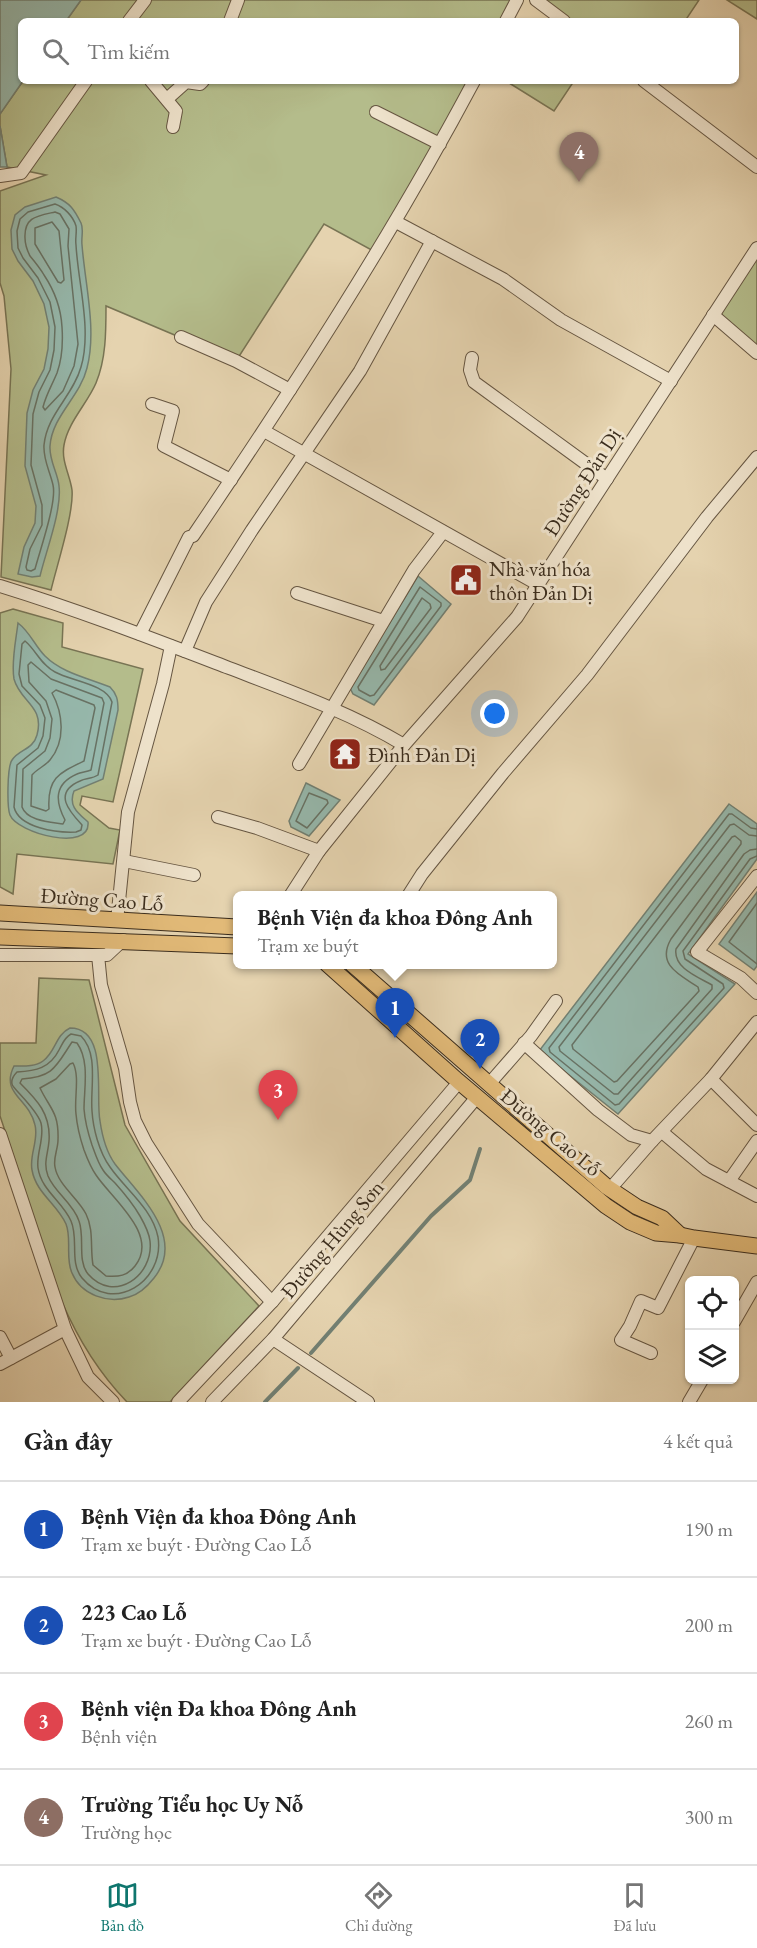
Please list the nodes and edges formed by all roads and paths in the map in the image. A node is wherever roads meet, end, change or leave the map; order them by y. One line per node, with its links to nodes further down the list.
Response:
1 (145, 0): 5 (street)
2 (238, 0): 6 (street)
3 (517, 0): 7 (street)
4 (536, 0): 8 (street)
5 (131, 18)
6 (231, 18)
7 (508, 18)
8 (560, 18)
9 (84, 84): 19 (street)
10 (154, 84): 14 (street)
11 (184, 84): 14 (street)
12 (472, 84): 17 (street)
13 (648, 84): 18 (street)
14 (167, 99): 16 (street)
15 (376, 112): 17 (street)
16 (173, 127)
17 (440, 144): 20 (street)
18 (757, 167)
19 (0, 176)
20 (396, 222): 21 (street); 28 (street)
21 (432, 241): 27 (street); 31 (street)
22 (757, 248): 23 (street, Đường Đản Dị)
23 (713, 315): 25 (street); 27 (street, Đường Đản Dị)
24 (181, 338): 28 (street)
25 (757, 353)
26 (472, 358): 33 (street)
27 (671, 381): 33 (street, Đường Đản Dị)
28 (290, 390): 30 (street)
29 (152, 404): 34 (street)
30 (264, 431): 31 (street); 34 (street)
31 (304, 454): 35 (street); 42 (street)
32 (757, 457): 52 (street)
33 (607, 479): 36 (street, Đường Đản Dị)
34 (231, 480): 40 (street)
35 (443, 532): 36 (street); 39 (street)
36 (539, 585): 44 (street, Đường Đản Dị)
37 (0, 586): 40 (street)
38 (297, 593): 39 (street)
39 (383, 621): 43 (street)
40 (140, 634): 41 (street)
41 (171, 646): 42 (street); 48 (street)
42 (185, 651): 43 (street)
43 (336, 709): 44 (street); 45 (street)
44 (404, 745): 47 (street, Đường Đản Dị)
45 (299, 764)
46 (218, 817): 47 (street)
47 (319, 851): 51 (street, Đường Đản Dị)
48 (124, 861): 49 (street); 54 (street)
49 (195, 875)
50 (757, 876): 63 (street)
51 (293, 891)
52 (411, 891)
53 (0, 913): 54 (main road, Đường Cao Lỗ)
54 (117, 921): 55 (main road, Đường Cao Lỗ)
55 (233, 927)
56 (3, 937): 57 (main road, Đường Cao Lỗ); 59 (street)
57 (123, 940): 58 (main road, Đường Cao Lỗ); 60 (street)
58 (233, 946)
59 (3, 955): 60 (street)
60 (98, 955): 82 (street)
61 (333, 969): 68 (main road, Đường Cao Lỗ)
62 (358, 969): 69 (main road, Đường Cao Lỗ)
63 (757, 992)
64 (556, 1000): 66 (street)
65 (757, 1022): 67 (street)
66 (524, 1043): 69 (street); 74 (street)
67 (711, 1079): 71 (street); 72 (street)
68 (459, 1082): 70 (main road, Đường Cao Lỗ); 82 (street)
69 (489, 1084): 77 (main road, Đường Cao Lỗ)
70 (477, 1097): 79 (main road, Đường Cao Lỗ); 86 (street, Đường Hùng Sơn)
71 (757, 1125)
72 (662, 1132): 74 (street); 76 (street)
73 (0, 1134): 84 (street)
74 (652, 1141): 77 (street)
75 (757, 1141): 76 (street)
76 (729, 1181): 78 (street)
77 (610, 1189): 79 (main road, Đường Cao Lỗ)
78 (757, 1196)
79 (687, 1236): 80 (main road, Đường Cao Lỗ); 87 (street)
80 (757, 1246)
81 (757, 1282): 83 (street)
82 (272, 1302): 91 (street)
83 (739, 1315)
84 (65, 1329): 88 (street); 90 (street)
85 (0, 1337): 88 (street)
86 (273, 1339): 92 (street, Đường Hùng Sơn); 93 (street)
87 (651, 1353)
88 (6, 1361)
89 (700, 1384): 94 (street)
90 (113, 1402)
91 (178, 1402)
92 (212, 1402)
93 (368, 1402)
94 (689, 1402)

